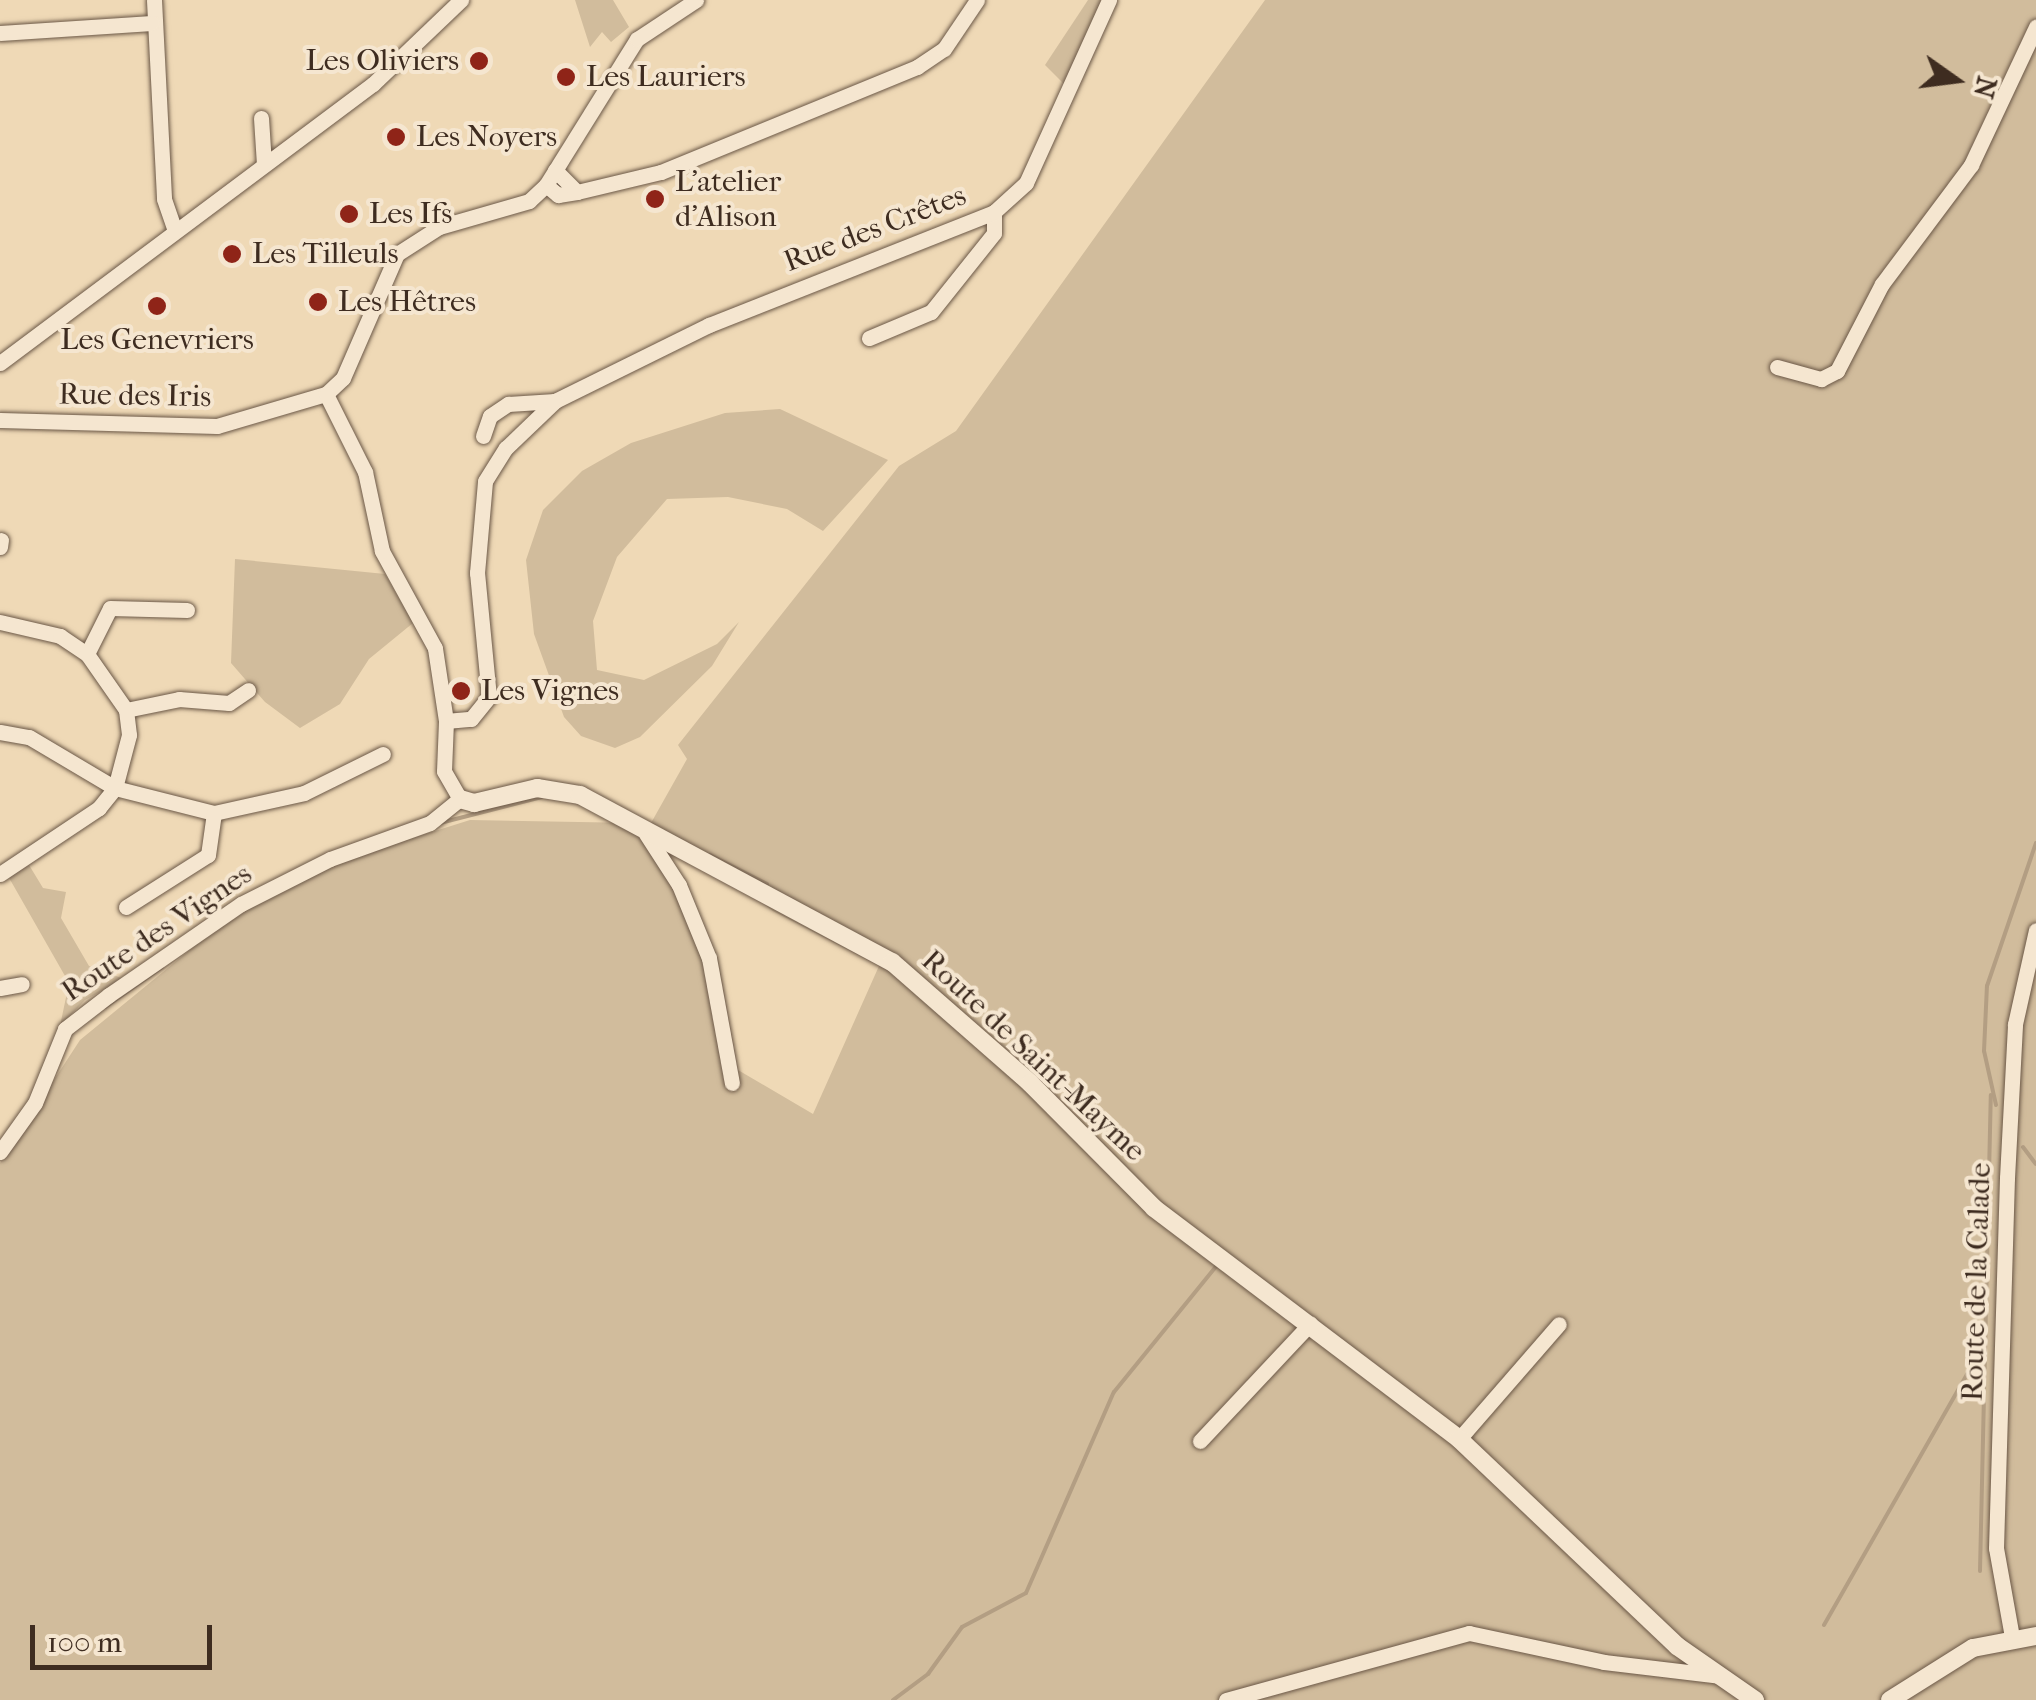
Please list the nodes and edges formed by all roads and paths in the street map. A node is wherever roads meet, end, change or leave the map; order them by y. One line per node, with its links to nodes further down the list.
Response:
1 (154, 0): 6 (street)
2 (461, 0): 10 (street)
3 (696, 0): 11 (street)
4 (978, 0): 11 (street)
5 (1109, 0): 12 (street, Rue des Crêtes)
6 (152, 22): 8 (street); 13 (street)
7 (2036, 27): 16 (street)
8 (0, 33)
9 (261, 118): 10 (street)
10 (264, 165): 13 (street)
11 (550, 178): 17 (street)
12 (994, 212): 14 (street); 18 (street, Rue des Crêtes)
13 (175, 231): 15 (street)
14 (868, 338)
15 (0, 363)
16 (1777, 367)
17 (326, 394): 19 (street, Rue des Iris); 26 (street)
18 (555, 402): 20 (street, Rue des Crêtes); 26 (street, Rue des Crêtes)
19 (0, 420)
20 (482, 436)
21 (187, 610): 23 (street)
22 (0, 622): 23 (street)
23 (87, 654): 25 (street)
24 (248, 690): 25 (street)
25 (126, 710): 29 (street)
26 (446, 721): 30 (street)
27 (0, 732): 29 (street)
28 (383, 754): 31 (street)
29 (115, 788): 31 (street); 33 (street)
30 (460, 799): 32 (street, Route de Saint-Mayme); 39 (street, Route des Vignes)
31 (214, 813): 34 (street)
32 (646, 834): 38 (street); 40 (street, Route de Saint-Mayme)
33 (0, 874)
34 (126, 907)
35 (2036, 930): 45 (street, Route de la Calade)
36 (22, 984): 37 (street)
37 (0, 988)
38 (732, 1082)
39 (0, 1152)
40 (1310, 1324): 42 (street, Route de Saint-Mayme); 43 (street)
41 (1559, 1324): 42 (street)
42 (1459, 1440): 46 (street, Route de Saint-Mayme)
43 (1200, 1441)
44 (2036, 1636): 45 (street)
45 (2012, 1637): 49 (street)
46 (1720, 1676): 47 (street); 48 (street, Route de Saint-Mayme)
47 (1226, 1700)
48 (1755, 1700)
49 (1890, 1700)

